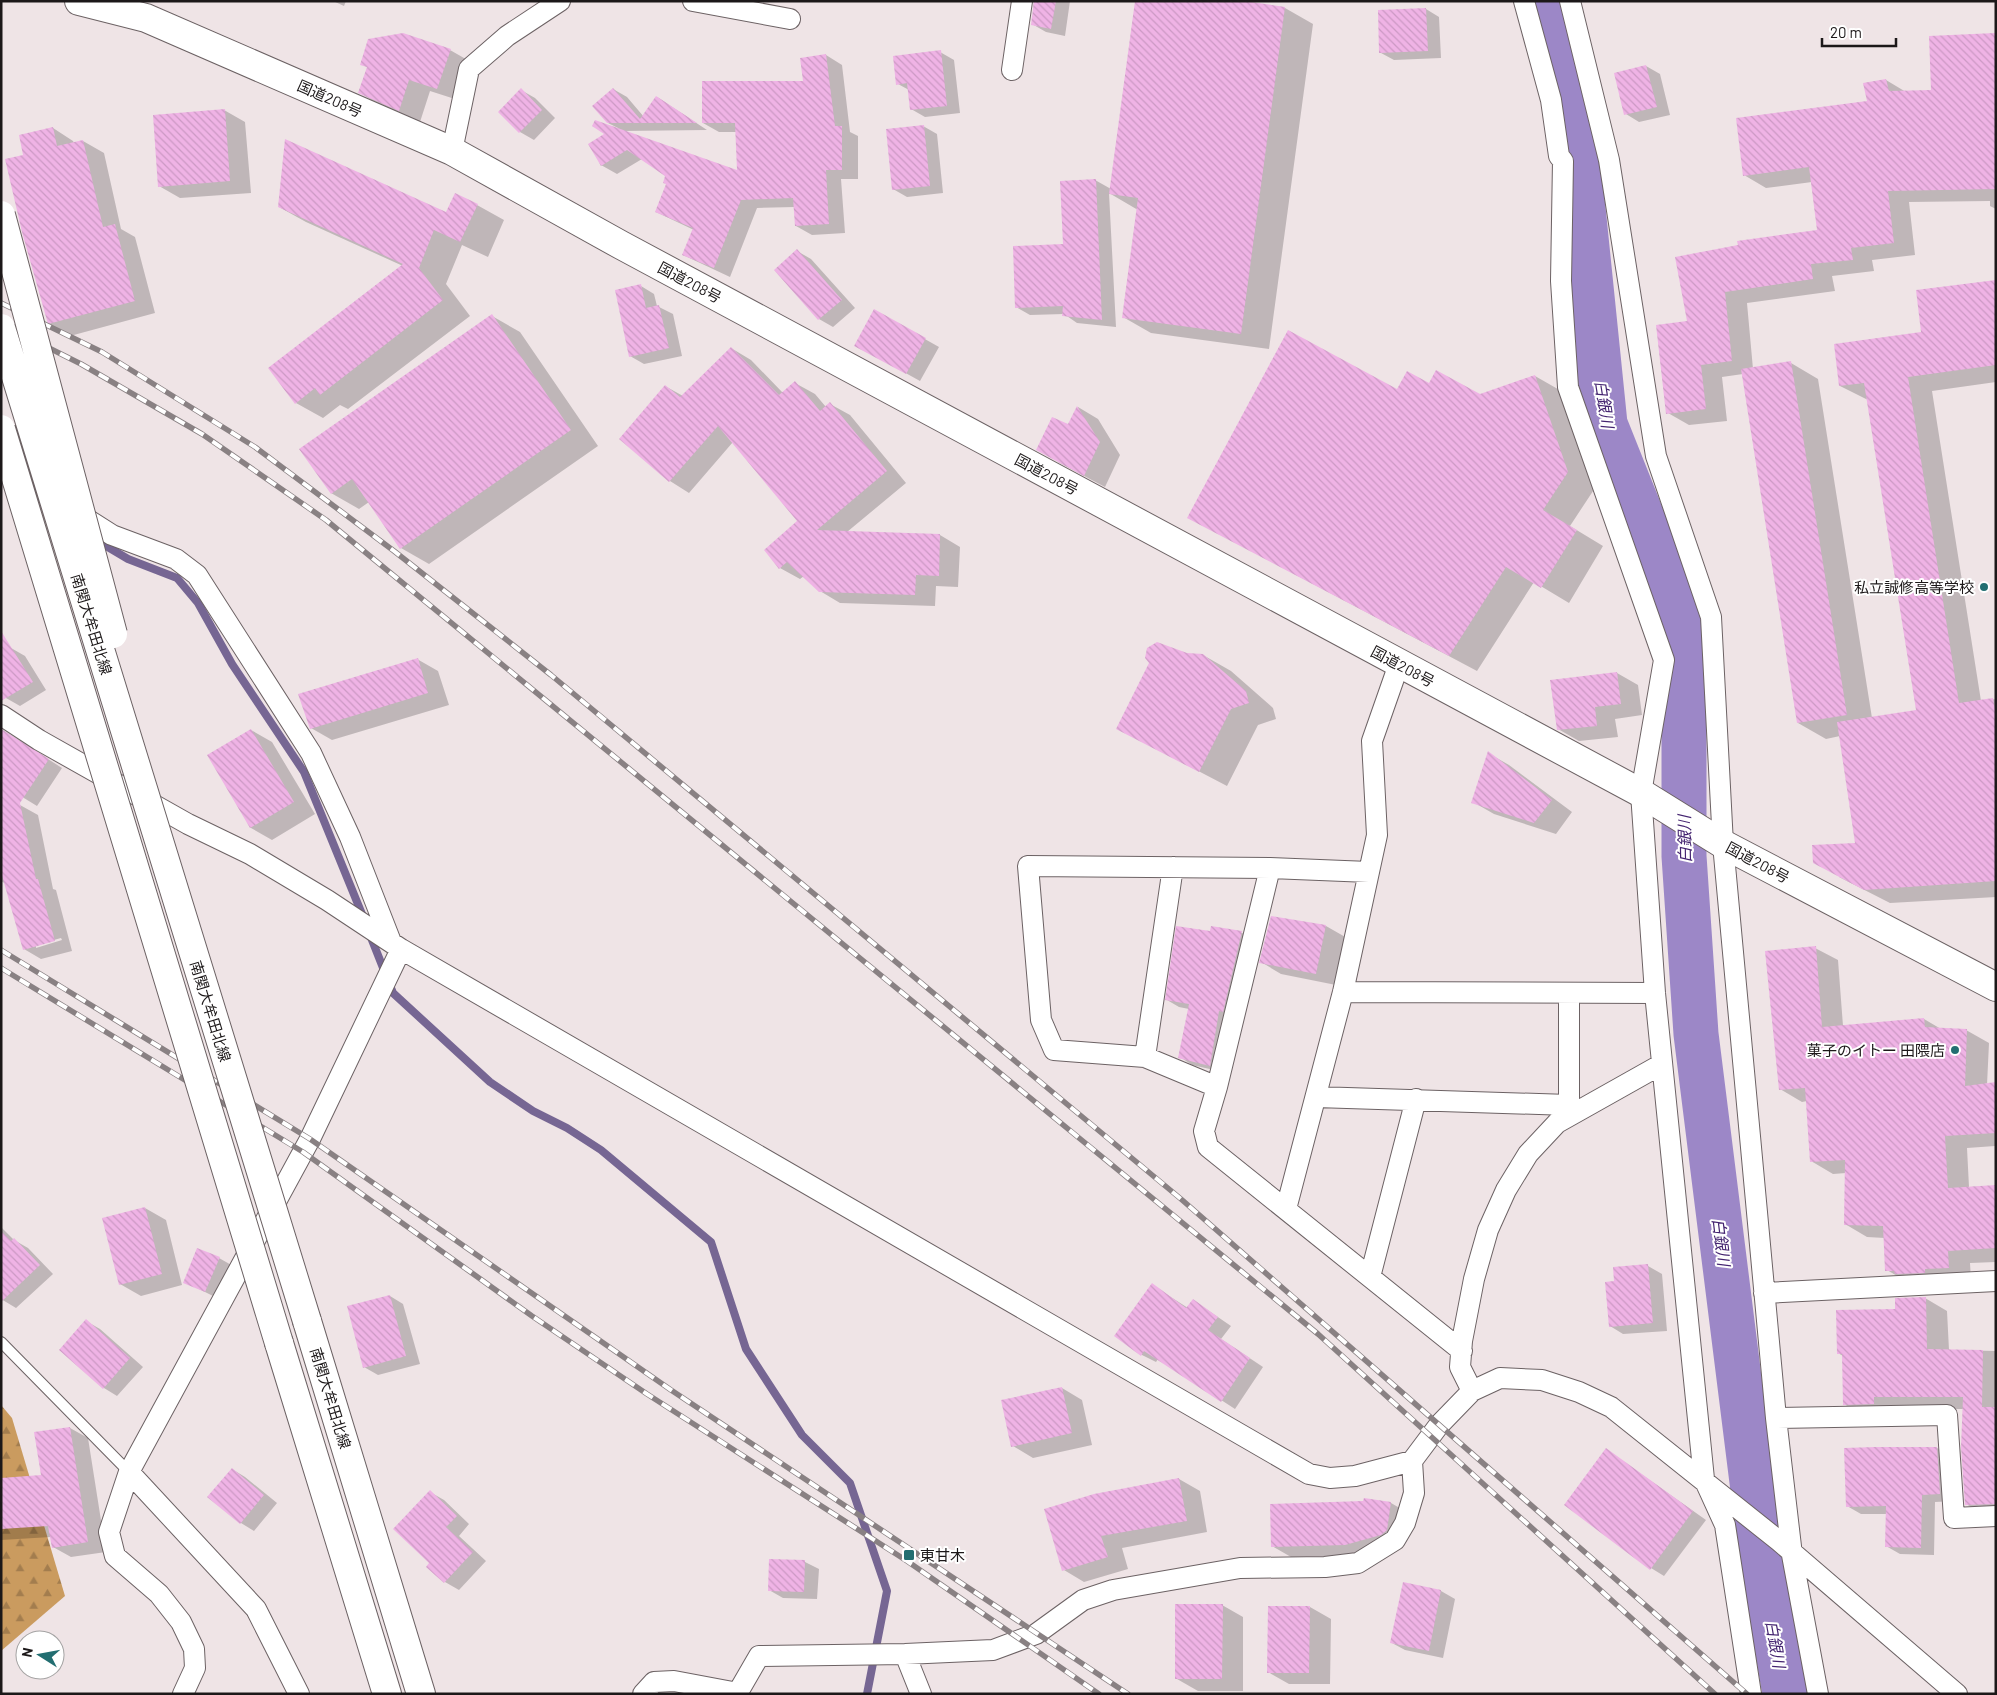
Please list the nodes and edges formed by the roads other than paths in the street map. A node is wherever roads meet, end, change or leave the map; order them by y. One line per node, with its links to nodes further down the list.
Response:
1 (79, 1): 7 (main road, 国道208号)
2 (560, 1): 10 (street)
3 (693, 1): 8 (street)
4 (1022, 1): 9 (street)
5 (1524, 1): 19 (street)
6 (1570, 1): 20 (street)
7 (146, 10): 10 (main road, 国道208号)
8 (790, 19)
9 (1012, 70)
10 (452, 151): 16 (main road, 国道208号)
11 (1, 215): 18 (main road, bridge)
12 (1, 328): 18 (main road, 南関大牟田北線, bridge)
13 (1, 429): 15 (main road, 南関大牟田北線, bridge)
14 (1, 466): 15 (main road, bridge); 24 (street)
15 (55, 605): 52 (main road, 南関大牟田北線, bridge)
16 (1399, 664): 19 (main road, 国道208号); 23 (street)
17 (1, 716): 24 (street)
18 (122, 721): 53 (main road, 南関大牟田北線, bridge)
19 (1642, 792): 20 (main road, 国道208号); 28 (street)
20 (1723, 844): 25 (main road, 国道208号); 38 (street)
21 (1173, 867): 22 (street); 29 (street); 29 (street)
22 (1270, 868): 23 (street); 31 (street)
23 (1368, 872): 26 (street)
24 (396, 946): 43 (street); 44 (street)
25 (1996, 987)
26 (1343, 992): 27 (street); 32 (street)
27 (1568, 993): 28 (street); 34 (street)
28 (1654, 993): 30 (street)
29 (1145, 1057): 31 (street)
30 (1662, 1064): 34 (street); 45 (street)
31 (1217, 1088): 35 (street)
32 (1316, 1097): 33 (street); 35 (street)
33 (1416, 1099): 34 (street); 36 (street)
34 (1569, 1111): 40 (street)
35 (1286, 1210): 36 (street)
36 (1370, 1277): 40 (street)
37 (1996, 1281): 38 (street)
38 (1764, 1293): 42 (street)
39 (1, 1342): 44 (lane)
40 (1462, 1351): 41 (street)
41 (1472, 1391): 43 (street); 45 (street)
42 (1776, 1418): 46 (street); 47 (street)
43 (1412, 1461): 48 (street)
44 (129, 1472): 50 (street); 51 (street)
45 (1704, 1479): 47 (street); 56 (street)
46 (1996, 1516)
47 (1786, 1548): 57 (street); 58 (street)
48 (905, 1654): 49 (street); 55 (street)
49 (738, 1693): 54 (street)
50 (182, 1694)
51 (299, 1694)
52 (387, 1694)
53 (421, 1694)
54 (643, 1694)
55 (921, 1694)
56 (1751, 1694)
57 (1818, 1694)
58 (1956, 1694)

